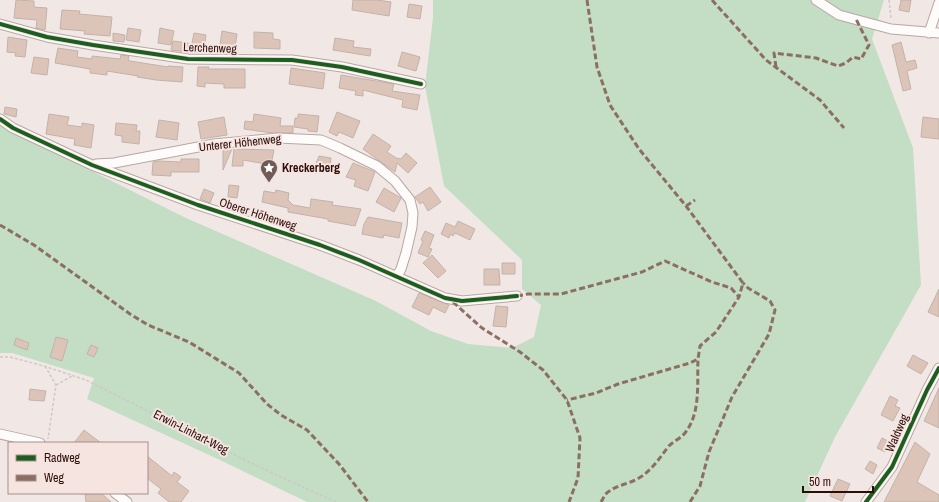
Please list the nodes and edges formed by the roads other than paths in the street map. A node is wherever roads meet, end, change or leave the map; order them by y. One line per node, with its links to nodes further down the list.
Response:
1 (816, 0): 4 (street)
2 (939, 3): 4 (street)
3 (0, 24): 6 (street, Lerchenweg)
4 (929, 33): 5 (street)
5 (939, 33)
6 (421, 84)
7 (0, 119): 8 (street, Oberer Höhenweg)
8 (92, 164): 9 (street, Oberer Höhenweg); 9 (street, Unterer Höhenweg)
9 (397, 276): 10 (street, Oberer Höhenweg)
10 (517, 296)
11 (939, 368): 16 (street, Waldweg)
12 (0, 434): 13 (street)
13 (36, 442)
14 (117, 494): 15 (street)
15 (127, 502)
16 (866, 502)

